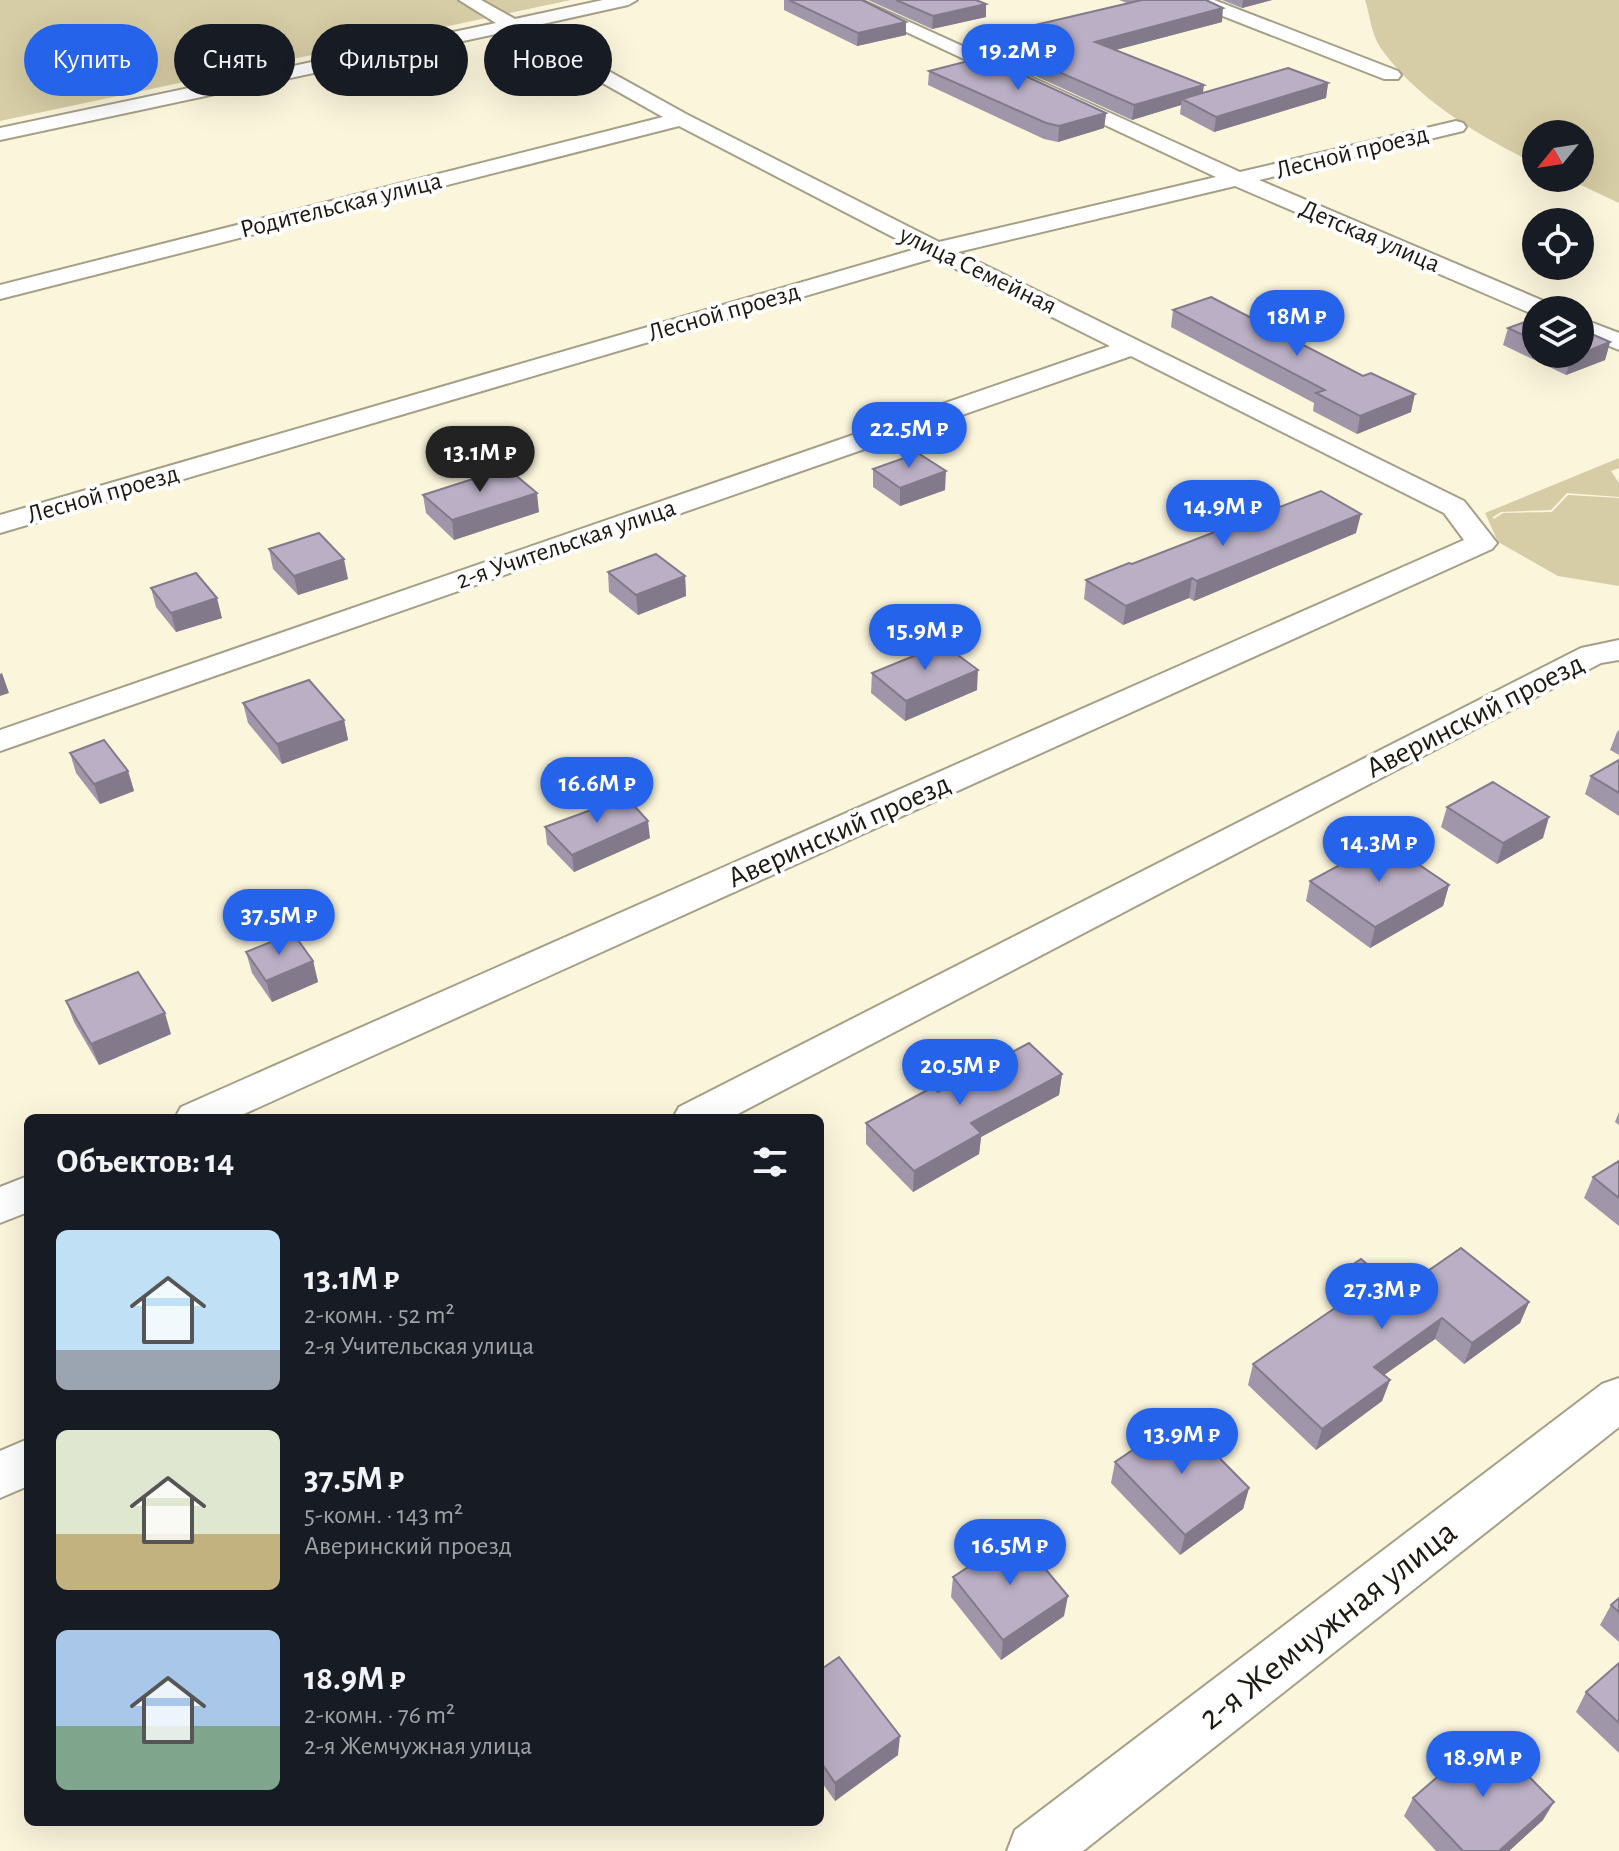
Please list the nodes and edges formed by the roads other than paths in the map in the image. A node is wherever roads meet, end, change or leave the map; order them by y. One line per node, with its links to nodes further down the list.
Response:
1 (468, 0): 5 (street, улица Семейная)
2 (628, 0): 5 (street)
3 (847, 0): 10 (street, Детская улица)
4 (1198, 0): 6 (street)
5 (515, 23): 7 (street, улица Семейная); 9 (street)
6 (1391, 75)
7 (681, 119): 11 (street, улица Семейная); 12 (street, Родительская улица)
8 (1456, 127): 10 (street, Лесной проезд)
9 (0, 134)
10 (1238, 179): 11 (street, Лесной проезд); 13 (street, Детская улица)
11 (936, 250): 16 (street, улица Семейная); 17 (street, Лесной проезд)
12 (0, 292)
13 (1522, 301)
14 (1594, 331): 15 (street)
15 (1619, 342)
16 (1133, 347): 18 (street, улица Семейная); 20 (street, 2-я Учительская улица)
17 (0, 524)
18 (1482, 543): 21 (street, Аверинский проезд)
19 (1619, 650): 22 (street, Аверинский проезд)
20 (0, 741)
21 (205, 1114)
22 (702, 1114)
23 (24, 1195): 24 (street)
24 (0, 1206)
25 (1619, 1399): 28 (street, 2-я Жемчужная улица)
26 (24, 1463): 27 (street)
27 (0, 1476)
28 (1036, 1851)

